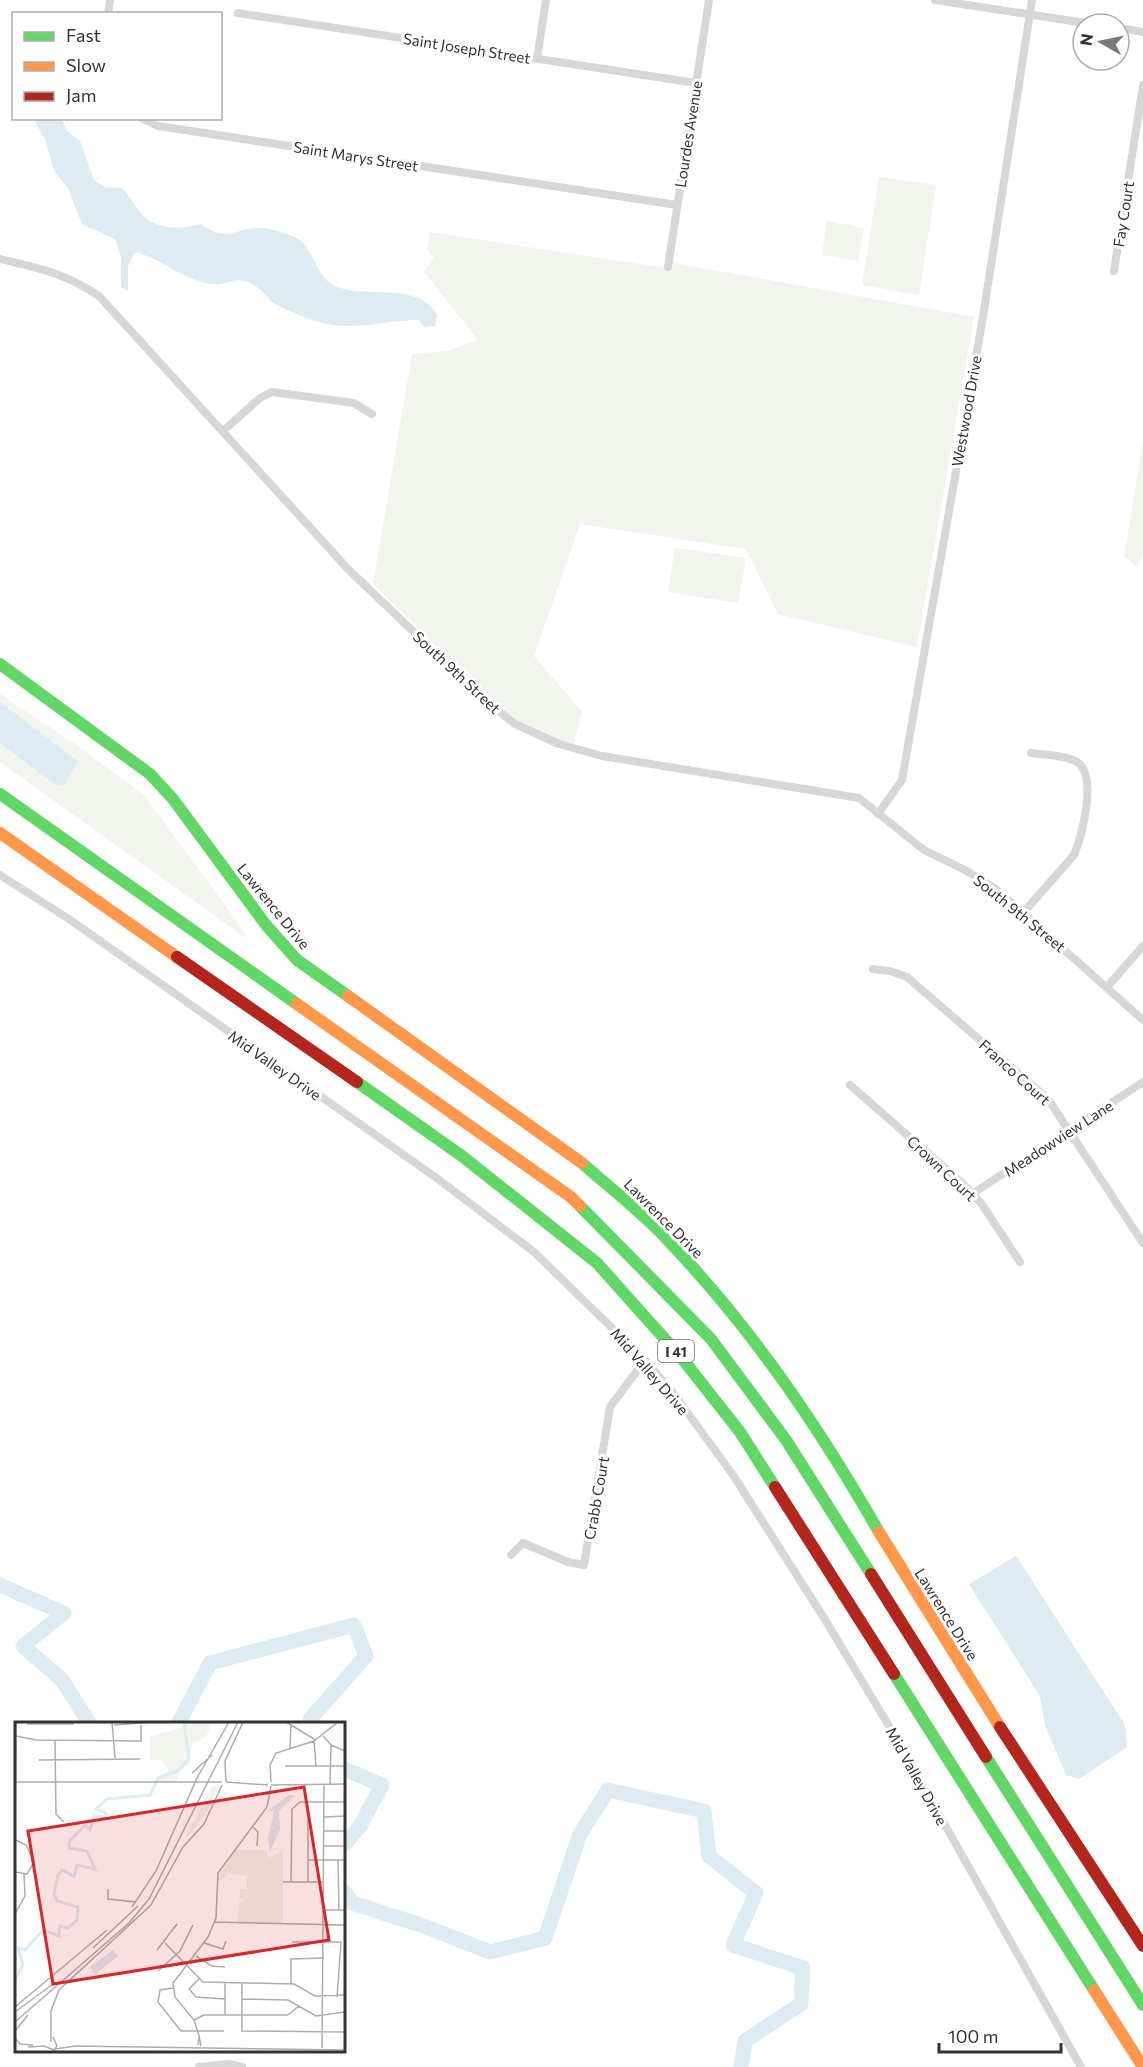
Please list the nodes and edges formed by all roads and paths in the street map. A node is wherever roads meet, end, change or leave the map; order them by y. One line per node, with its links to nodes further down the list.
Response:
1 (546, 0): 8 (street)
2 (709, 0): 9 (street, Lourdes Avenue)
3 (935, 0): 6 (street)
4 (1032, 0): 6 (street, Westwood Drive)
5 (238, 13): 8 (street, Saint Joseph Street)
6 (1030, 15): 7 (street); 21 (street, Westwood Drive)
7 (1071, 21)
8 (537, 59): 9 (street, Saint Joseph Street)
9 (696, 83): 12 (street, Lourdes Avenue)
10 (1143, 85): 15 (street, Fay Court)
11 (146, 120): 12 (street, Saint Marys Street)
12 (677, 206): 14 (street, Lourdes Avenue)
13 (0, 260): 17 (street, South 9th Street)
14 (668, 267)
15 (1114, 272)
16 (372, 414): 17 (street)
17 (223, 431): 21 (street, South 9th Street)
18 (1, 664): 37 (main road, Lawrence Drive)
19 (1031, 753): 24 (street)
20 (0, 794): 38 (main road, I 41)
21 (878, 814): 24 (street, South 9th Street)
22 (0, 833): 39 (main road, I 41)
23 (0, 875): 35 (street, Mid Valley Drive)
24 (1023, 913): 27 (street, South 9th Street)
25 (1143, 946): 27 (street)
26 (873, 969): 31 (street, Franco Court)
27 (1108, 986): 28 (street, South 9th Street)
28 (1143, 1020)
29 (1143, 1082): 31 (street, Meadowview Lane)
30 (850, 1085): 32 (street, Crown Court)
31 (1069, 1131): 32 (street, Meadowview Lane); 33 (street, Franco Court)
32 (972, 1194): 34 (street, Crown Court)
33 (1143, 1243)
34 (1020, 1262)
35 (645, 1360): 36 (street, Crabb Court); 42 (street, Mid Valley Drive)
36 (511, 1555)
37 (1143, 1946)
38 (1143, 2005)
39 (1143, 2066)
40 (200, 2067): 41 (street)
41 (242, 2067)
42 (1081, 2067)

